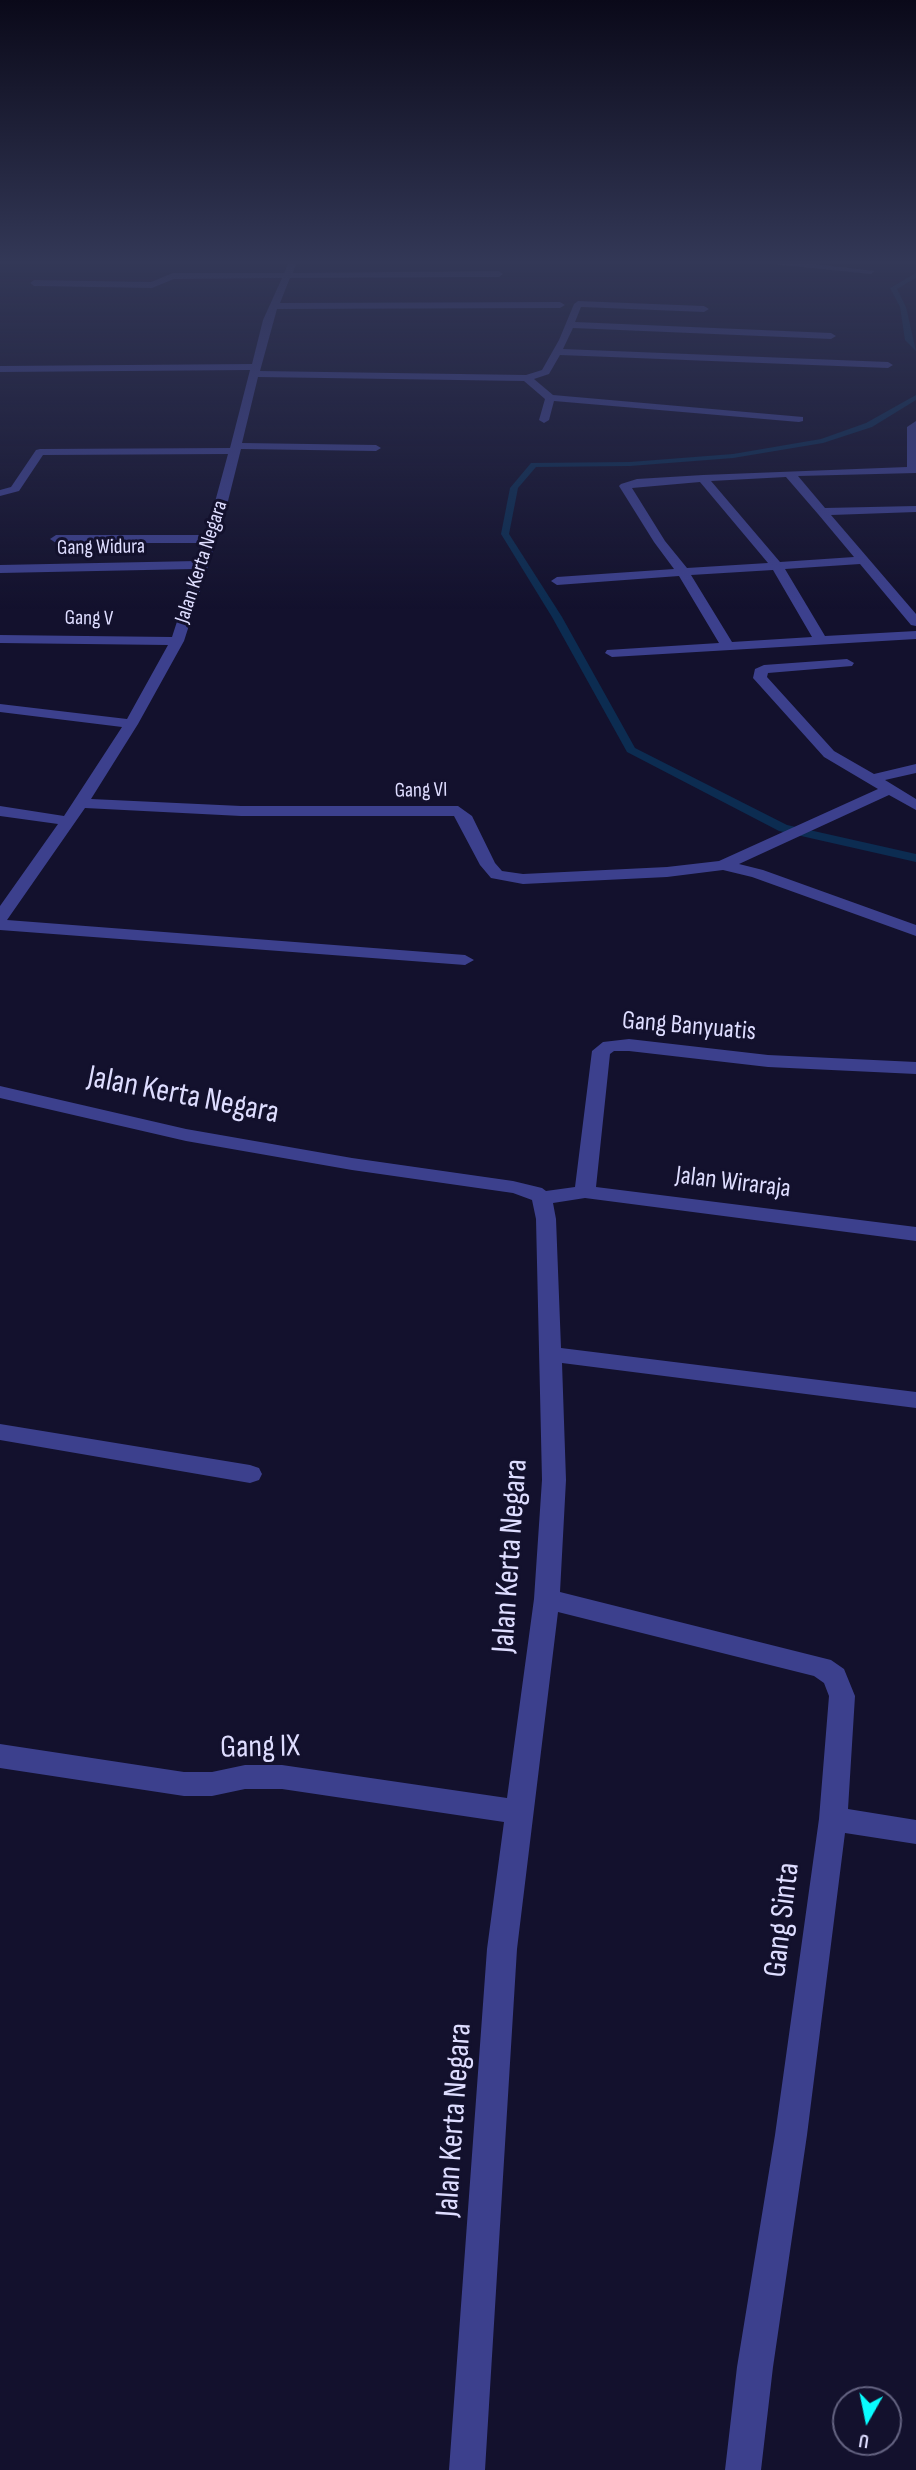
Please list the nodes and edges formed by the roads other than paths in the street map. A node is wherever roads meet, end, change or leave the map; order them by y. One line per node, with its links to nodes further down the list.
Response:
1 (252, 379): 7 (street, Jalan Kerta Negara)
2 (528, 379): 3 (street)
3 (550, 398): 4 (street); 5 (street)
4 (799, 419)
5 (544, 420)
6 (916, 424): 9 (street)
7 (234, 448): 8 (street); 13 (street); 18 (street, Jalan Kerta Negara)
8 (376, 448)
9 (914, 449): 10 (street)
10 (915, 470): 11 (street)
11 (789, 473): 12 (street); 15 (street)
12 (703, 478): 21 (street); 23 (street)
13 (0, 493)
14 (911, 509): 15 (street); 16 (street)
15 (822, 512): 19 (street)
16 (916, 519)
17 (56, 539): 18 (street)
18 (209, 539): 20 (street, Jalan Kerta Negara)
19 (862, 560): 21 (street); 26 (street)
20 (202, 565): 22 (street, Gang Widura); 30 (street, Jalan Kerta Negara)
21 (777, 566): 23 (street); 31 (street)
22 (0, 569)
23 (683, 572): 24 (street); 32 (street)
24 (556, 581)
25 (916, 600): 26 (street)
26 (900, 601): 27 (street)
27 (916, 622)
28 (916, 635): 31 (street)
29 (0, 639): 30 (street, Gang V)
30 (177, 640): 36 (street, Jalan Kerta Negara)
31 (821, 641): 32 (street)
32 (728, 646): 33 (street)
33 (612, 653)
34 (847, 663): 38 (street)
35 (0, 708): 36 (street)
36 (131, 724): 40 (street, Jalan Kerta Negara)
37 (916, 768): 38 (street)
38 (873, 779): 39 (street)
39 (888, 790): 41 (street); 44 (street)
40 (81, 803): 43 (street, Jalan Kerta Negara); 44 (street, Gang VI)
41 (916, 805)
42 (0, 811): 43 (street)
43 (68, 821): 45 (street, Jalan Kerta Negara)
44 (723, 865): 47 (street)
45 (0, 918)
46 (0, 925): 48 (street)
47 (916, 931)
48 (464, 960)
49 (916, 1068): 51 (street, Gang Banyuatis)
50 (0, 1092): 52 (street, Jalan Kerta Negara)
51 (585, 1192): 52 (street, Jalan Wiraraja); 53 (street, Jalan Wiraraja)
52 (542, 1198): 54 (street, Jalan Kerta Negara)
53 (916, 1234)
54 (550, 1353): 55 (street); 58 (street, Jalan Kerta Negara)
55 (916, 1400)
56 (0, 1432): 57 (street)
57 (250, 1474)
58 (547, 1599): 60 (street, Jalan Kerta Negara); 61 (street, Gang Sinta)
59 (0, 1755): 60 (street, Gang IX)
60 (521, 1812): 63 (street, Jalan Kerta Negara)
61 (833, 1819): 62 (street); 64 (street, Gang Sinta)
62 (916, 1832)
63 (467, 2470)
64 (743, 2470)

